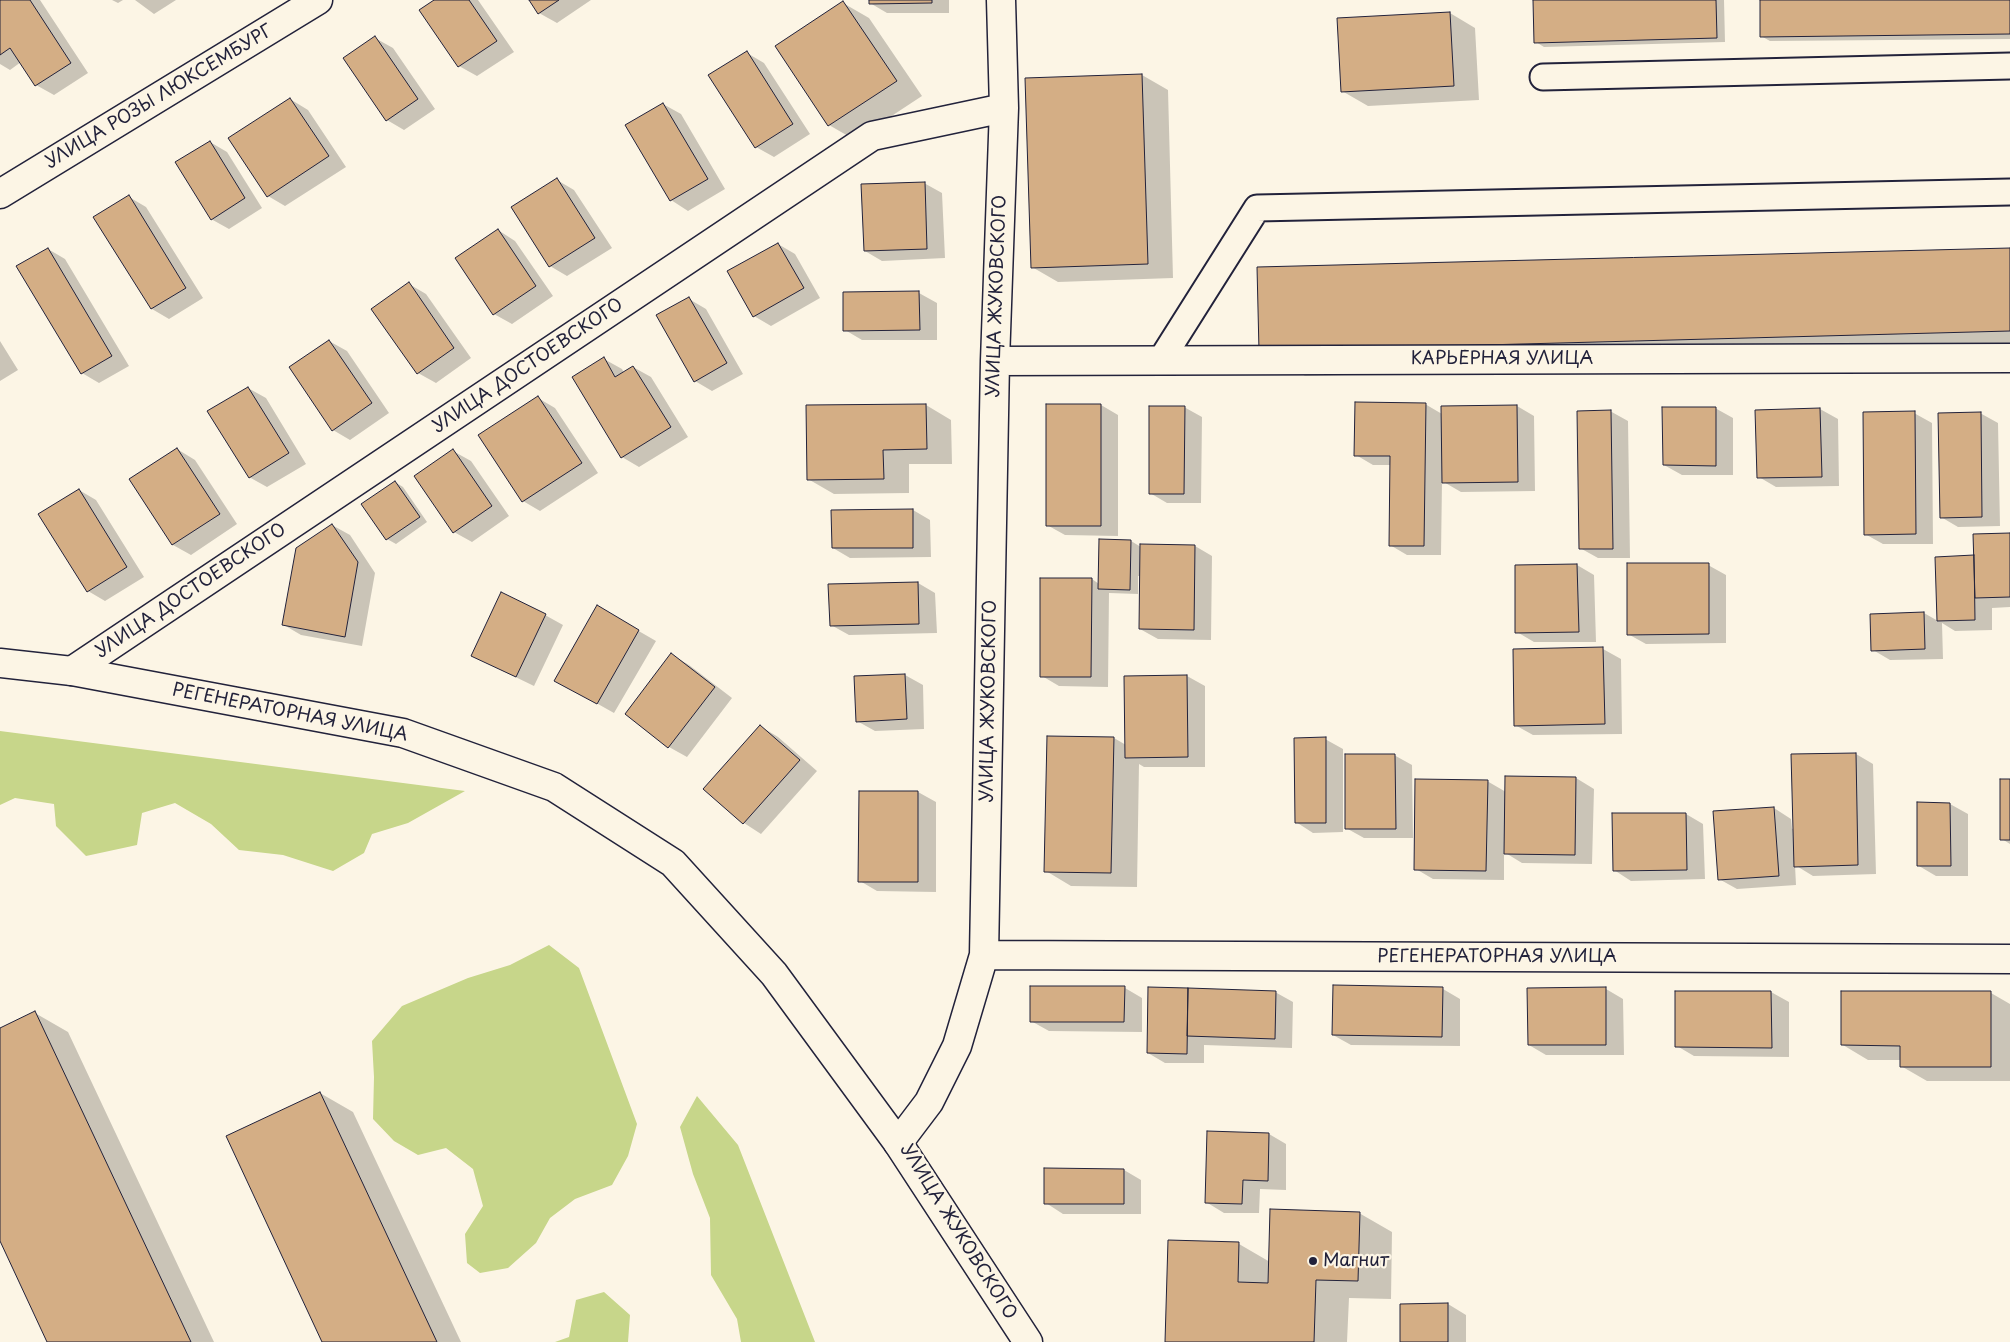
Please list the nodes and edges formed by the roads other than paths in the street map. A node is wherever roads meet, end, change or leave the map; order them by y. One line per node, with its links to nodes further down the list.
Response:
1 (318, 0): 7 (street, УЛИЦА РОЗЫ ЛЮКСЕМБУРГ)
2 (1001, 0): 5 (street, УЛИЦА ЖУКОВСКОГО)
3 (2010, 66): 4 (lane)
4 (1543, 77)
5 (1004, 108): 9 (street, УЛИЦА ЖУКОВСКОГО); 12 (street, УЛИЦА ДОСТОЕВСКОГО)
6 (2010, 192): 10 (lane)
7 (0, 194)
8 (2010, 358): 10 (street, КАРЬЕРНАЯ УЛИЦА)
9 (995, 360): 10 (street, КАРЬЕРНАЯ УЛИЦА); 13 (street, УЛИЦА ЖУКОВСКОГО)
10 (1161, 360)
11 (0, 663): 12 (street, РЕГЕНЕРАТОРНАЯ УЛИЦА)
12 (72, 671): 15 (street, РЕГЕНЕРАТОРНАЯ УЛИЦА)
13 (984, 955): 14 (street, РЕГЕНЕРАТОРНАЯ УЛИЦА); 15 (street, УЛИЦА ЖУКОВСКОГО)
14 (2010, 959)
15 (898, 1143): 16 (street, УЛИЦА ЖУКОВСКОГО)
16 (1028, 1342)

